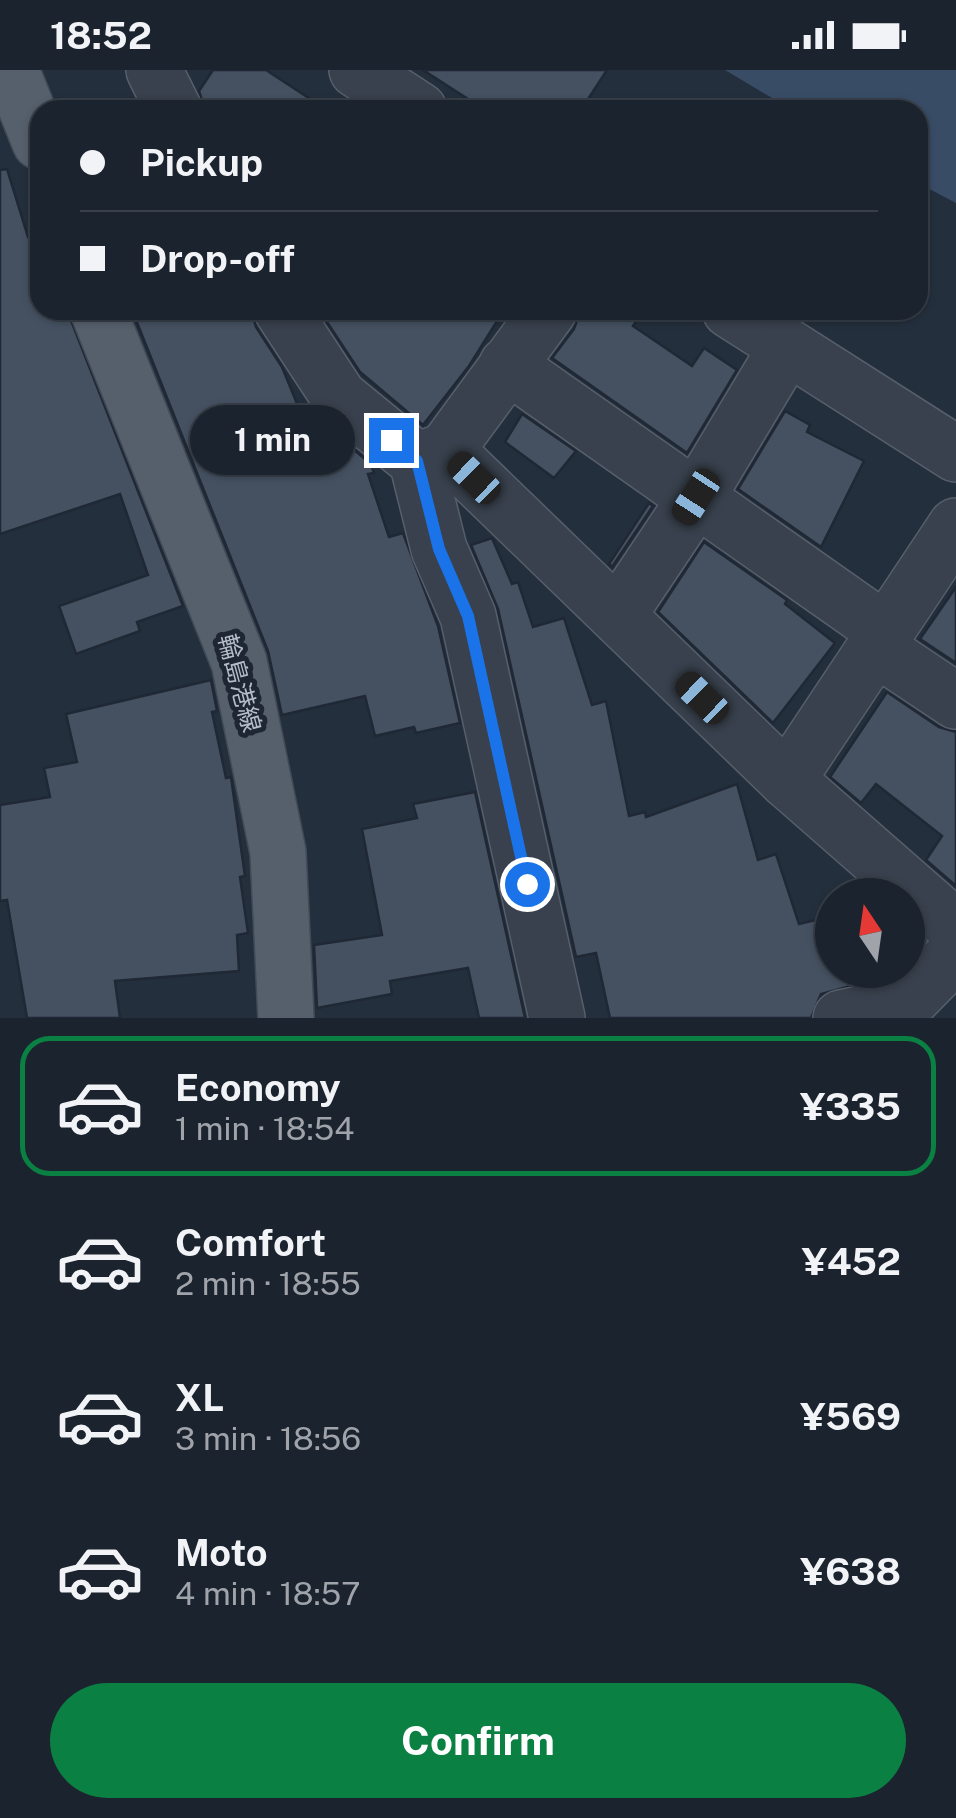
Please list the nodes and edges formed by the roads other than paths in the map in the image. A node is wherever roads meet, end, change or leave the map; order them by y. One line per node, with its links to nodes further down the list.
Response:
1 (11, 70): 6 (main road)
2 (154, 70): 4 (street)
3 (357, 70): 5 (street)
4 (169, 100)
5 (404, 100)
6 (30, 117)
7 (102, 320): 22 (main road, 輪島港線)
8 (289, 320): 14 (street)
9 (542, 320): 12 (street)
10 (746, 320): 11 (street)
11 (787, 346): 13 (street); 15 (street)
12 (507, 365): 14 (street); 15 (street)
13 (956, 454)
14 (432, 456): 17 (street); 23 (street)
15 (696, 497): 17 (street); 18 (street)
16 (956, 526): 18 (street)
17 (618, 615): 20 (street)
18 (880, 639): 19 (street); 20 (street)
19 (956, 701)
20 (786, 780): 21 (street)
21 (955, 932): 24 (street)
22 (286, 1018)
23 (556, 1018)
24 (841, 1018)

